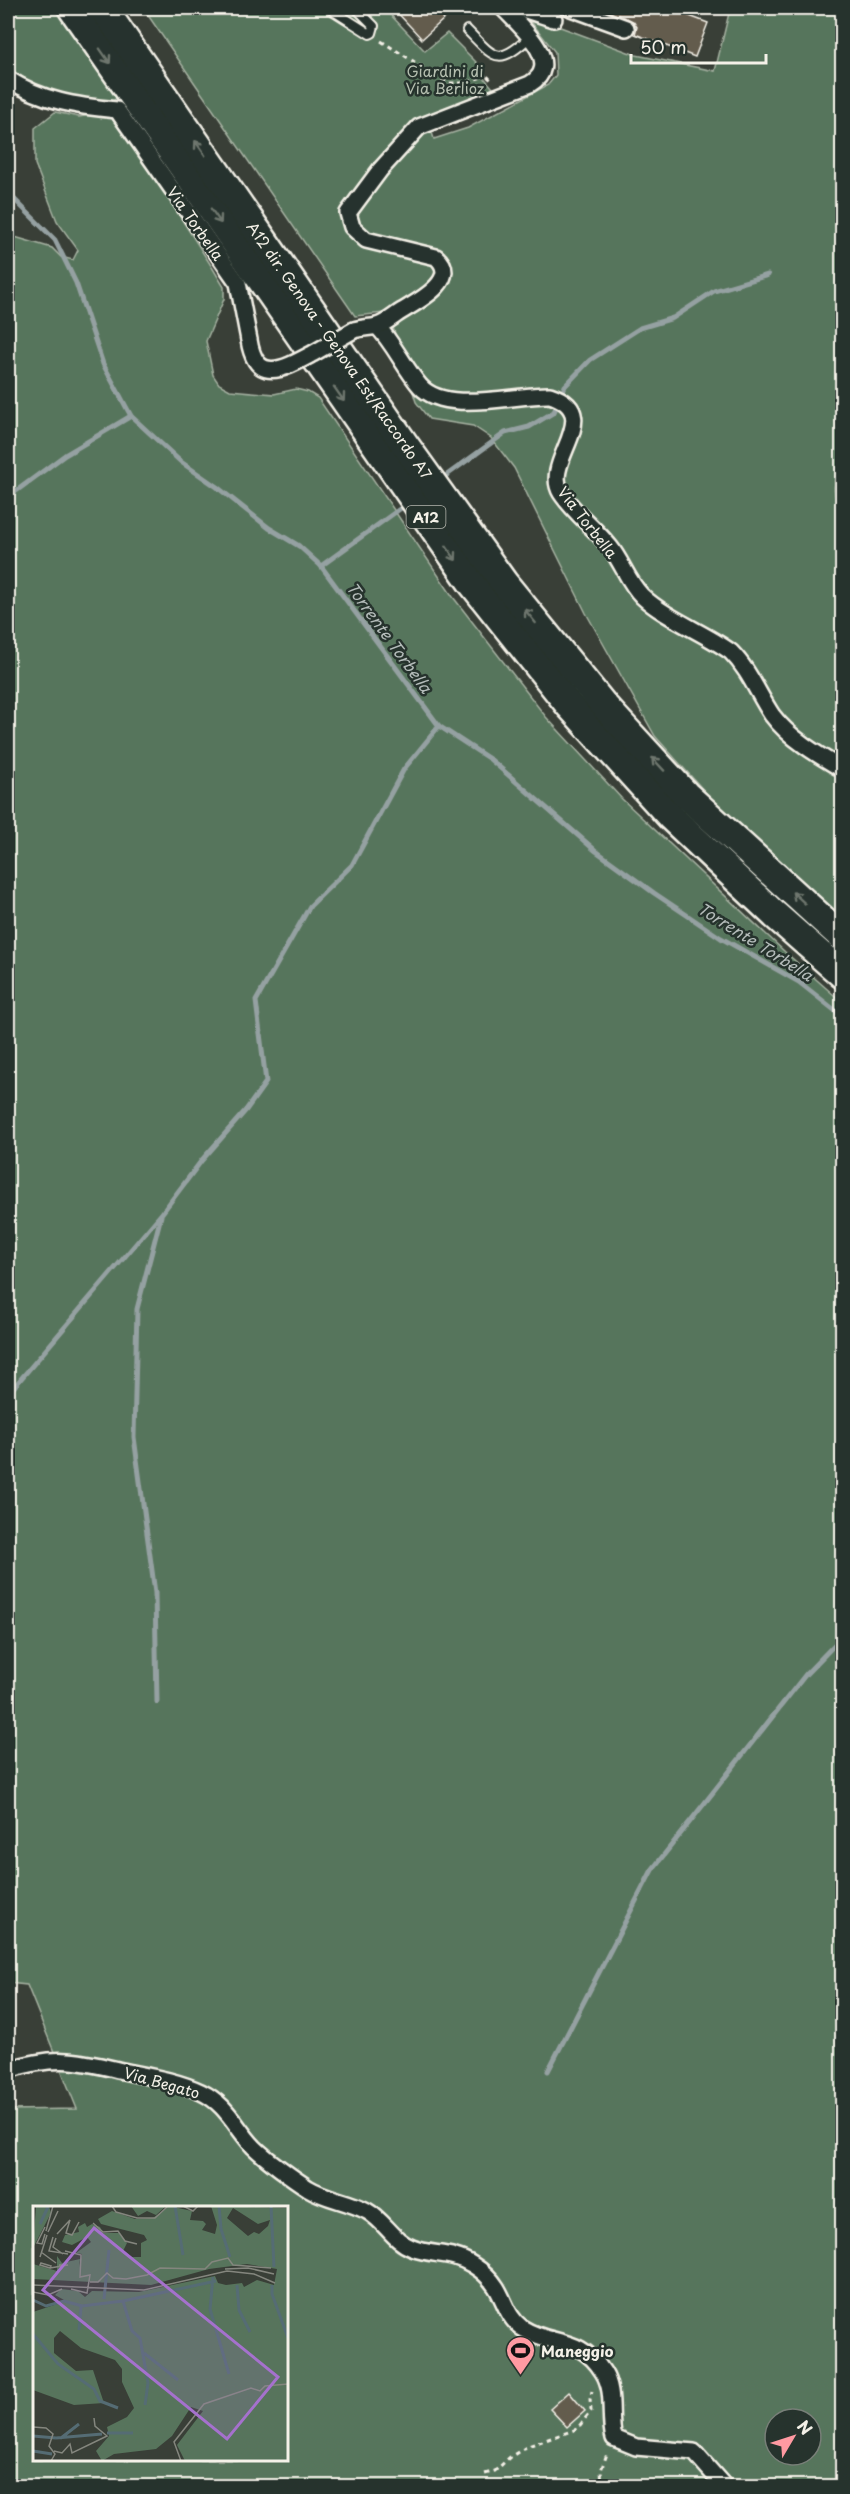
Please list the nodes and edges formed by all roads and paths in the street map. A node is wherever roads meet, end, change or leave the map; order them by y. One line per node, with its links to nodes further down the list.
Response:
1 (72, 8): 18 (highway, A12, one-way to 18)
2 (104, 8): 17 (highway, A12 dir. Genova - Genova Est/Raccordo A7 / A12, one-way to 2)
3 (328, 8): 11 (lane)
4 (356, 8): 11 (lane)
5 (503, 8): 12 (street, Via Torbella)
6 (520, 8): 8 (street)
7 (571, 8): 9 (street)
8 (554, 19)
9 (626, 28)
10 (467, 30): 12 (lane)
11 (370, 34): 13 (path)
12 (530, 37): 15 (street, Via Torbella)
13 (486, 75)
14 (8, 79): 15 (street, Via Torbella, bridge)
15 (377, 326): 16 (street, Via Torbella)
16 (843, 769)
17 (843, 937)
18 (843, 974)
19 (8, 2070): 20 (street, Via Begato)
20 (606, 2379): 21 (street); 22 (path)
21 (614, 2438): 23 (path); 26 (street)
22 (485, 2474)
23 (602, 2487)
24 (666, 2487): 25 (path)
25 (674, 2487)
26 (724, 2487)

